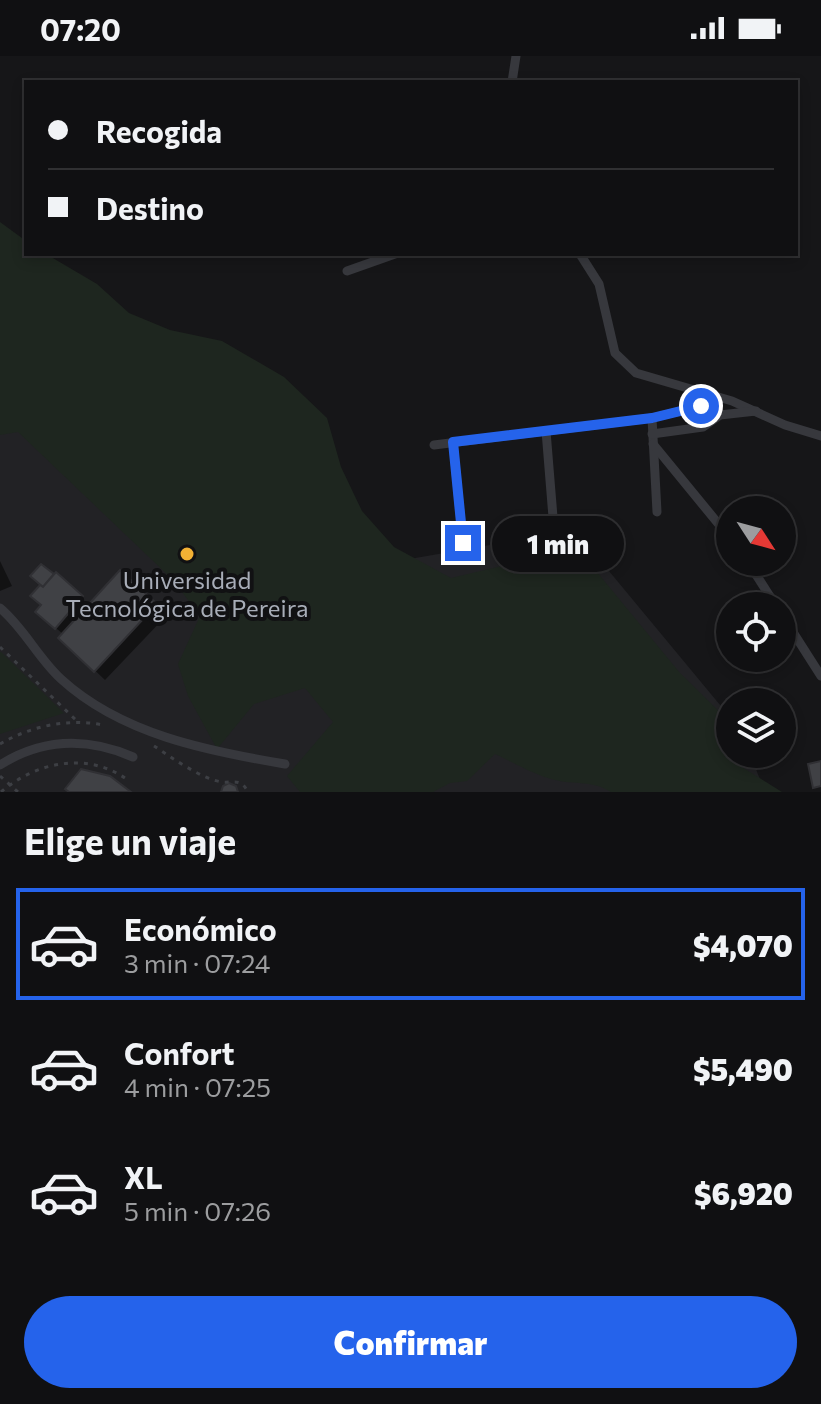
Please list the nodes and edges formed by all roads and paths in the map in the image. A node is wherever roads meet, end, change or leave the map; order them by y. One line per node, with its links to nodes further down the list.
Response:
1 (516, 56): 2 (lane)
2 (512, 80)
3 (389, 256): 5 (lane)
4 (581, 256): 6 (lane)
5 (347, 271)
6 (758, 411): 7 (lane); 10 (lane)
7 (720, 415): 8 (lane); 11 (lane)
8 (652, 418): 9 (lane); 11 (lane)
9 (546, 431): 12 (lane); 15 (lane)
10 (821, 436)
11 (653, 439): 14 (lane); 16 (lane)
12 (453, 442): 13 (lane); 17 (lane)
13 (434, 445)
14 (657, 512)
15 (553, 517)
16 (716, 520)
17 (463, 543)
18 (0, 608): 25 (lane)
19 (796, 637): 21 (lane)
20 (0, 647): 22 (path)
21 (821, 676)
22 (78, 722)
23 (155, 747): 32 (path)
24 (133, 757): 26 (lane)
25 (285, 764)
26 (0, 765)
27 (0, 776): 29 (path)
28 (129, 781): 29 (path)
29 (10, 785): 30 (path); 31 (path)
30 (1, 792)
31 (18, 792)
32 (248, 792)

